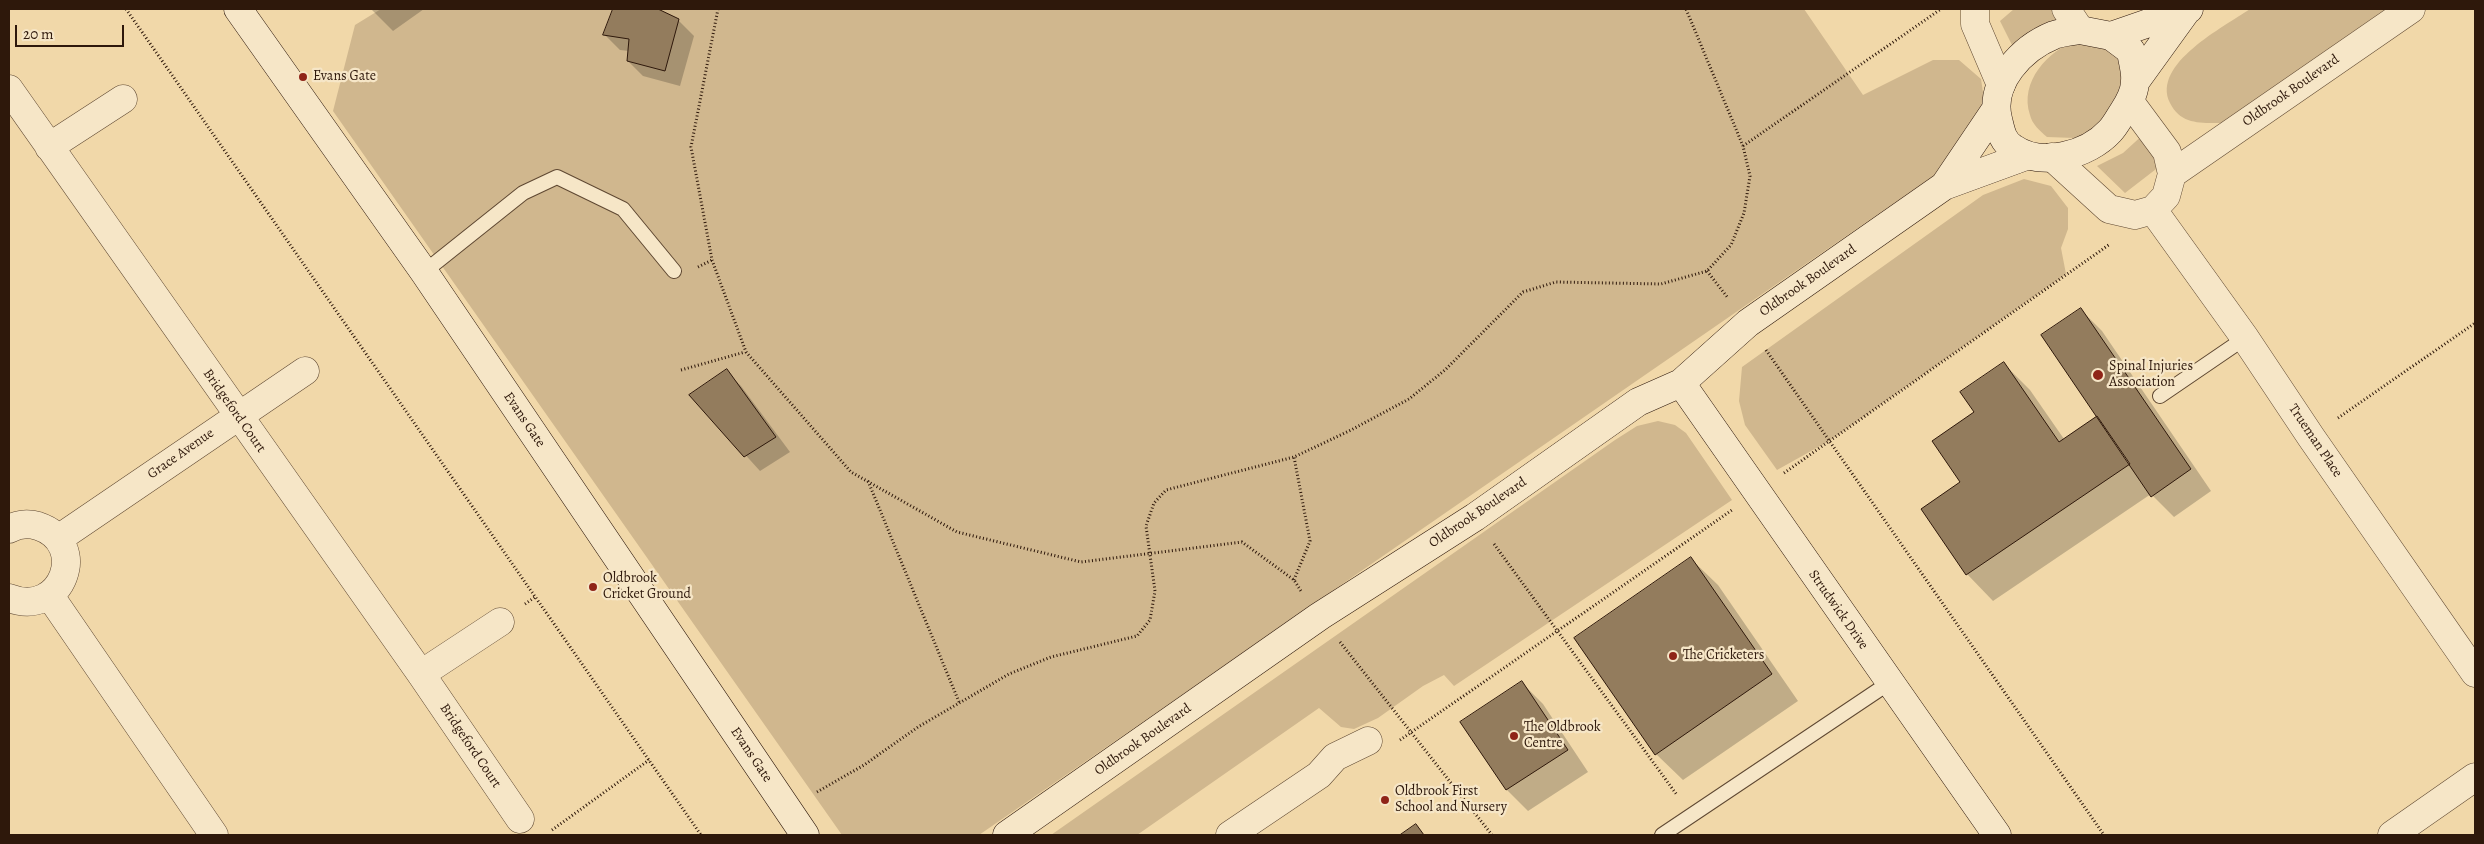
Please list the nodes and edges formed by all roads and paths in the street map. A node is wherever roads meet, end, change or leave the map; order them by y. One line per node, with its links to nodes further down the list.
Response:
1 (126, 9): 57 (path)
2 (238, 9): 25 (street, Evans Gate)
3 (718, 9): 22 (path)
4 (1686, 9): 15 (path)
5 (1940, 9): 15 (path)
6 (1975, 9): 13 (street)
7 (2411, 9): 18 (street, Oldbrook Boulevard)
8 (2188, 10): 10 (street, Oldbrook Boulevard); 12 (street, Oldbrook Boulevard)
9 (2073, 19): 10 (street, Oldbrook Boulevard); 13 (street, Oldbrook Boulevard)
10 (2111, 36): 12 (street, Oldbrook Boulevard)
11 (9, 90): 16 (street, Bridgeford Court)
12 (2132, 92): 17 (street, Oldbrook Boulevard); 18 (street)
13 (1998, 97): 17 (street); 19 (street, Oldbrook Boulevard)
14 (123, 99): 16 (street)
15 (1743, 146): 37 (path)
16 (49, 147): 34 (street, Bridgeford Court)
17 (2039, 156): 19 (street, Oldbrook Boulevard); 20 (street)
18 (2172, 174): 20 (street)
19 (1944, 186): 26 (street, Oldbrook Boulevard)
20 (2153, 210): 28 (street, Trueman Place)
21 (2119, 242): 36 (path)
22 (712, 260): 23 (path); 29 (path)
23 (691, 270)
24 (674, 271): 25 (lane)
25 (424, 272): 59 (street, Evans Gate)
26 (1748, 323): 32 (street, Oldbrook Boulevard); 36 (path)
27 (2475, 323): 35 (path)
28 (2245, 338): 33 (lane); 35 (street, Trueman Place)
29 (746, 352): 30 (path); 38 (path)
30 (681, 370)
31 (305, 371): 34 (street, Grace Avenue)
32 (1681, 383): 39 (street, Strudwick Drive); 40 (street, Oldbrook Boulevard)
33 (2160, 396)
34 (237, 416): 42 (street, Grace Avenue); 51 (street, Bridgeford Court)
35 (2311, 437): 50 (street, Trueman Place)
36 (1829, 441): 39 (path); 71 (path)
37 (1294, 457): 43 (path); 44 (path)
38 (868, 481): 43 (path); 53 (path)
39 (1756, 493): 49 (path); 52 (street, Strudwick Drive)
40 (1475, 517): 47 (street, Oldbrook Boulevard); 49 (path)
41 (9, 529): 42 (street)
42 (58, 539): 45 (street)
43 (1149, 555): 44 (path); 53 (path)
44 (1294, 580): 47 (path)
45 (50, 596): 46 (street); 62 (street)
46 (9, 598)
47 (1320, 616): 54 (path); 66 (street, Oldbrook Boulevard)
48 (500, 622): 51 (street)
49 (1557, 631): 54 (path); 60 (path)
50 (2475, 673)
51 (421, 674): 61 (street, Bridgeford Court)
52 (1889, 683): 60 (lane); 70 (street, Strudwick Drive)
53 (959, 702): 59 (path)
54 (1410, 733): 56 (path); 68 (path)
55 (1368, 741): 67 (street)
56 (1395, 744)
57 (649, 760): 63 (path); 64 (path)
58 (2475, 777): 72 (street)
59 (788, 809): 65 (street, Evans Gate)
60 (1692, 816): 69 (lane)
61 (520, 819)
62 (214, 835)
63 (545, 835)
64 (701, 835)
65 (805, 835)
66 (1007, 835)
67 (1230, 835)
68 (1492, 835)
69 (1662, 835)
70 (1997, 835)
71 (2104, 835)
72 (2392, 835)

